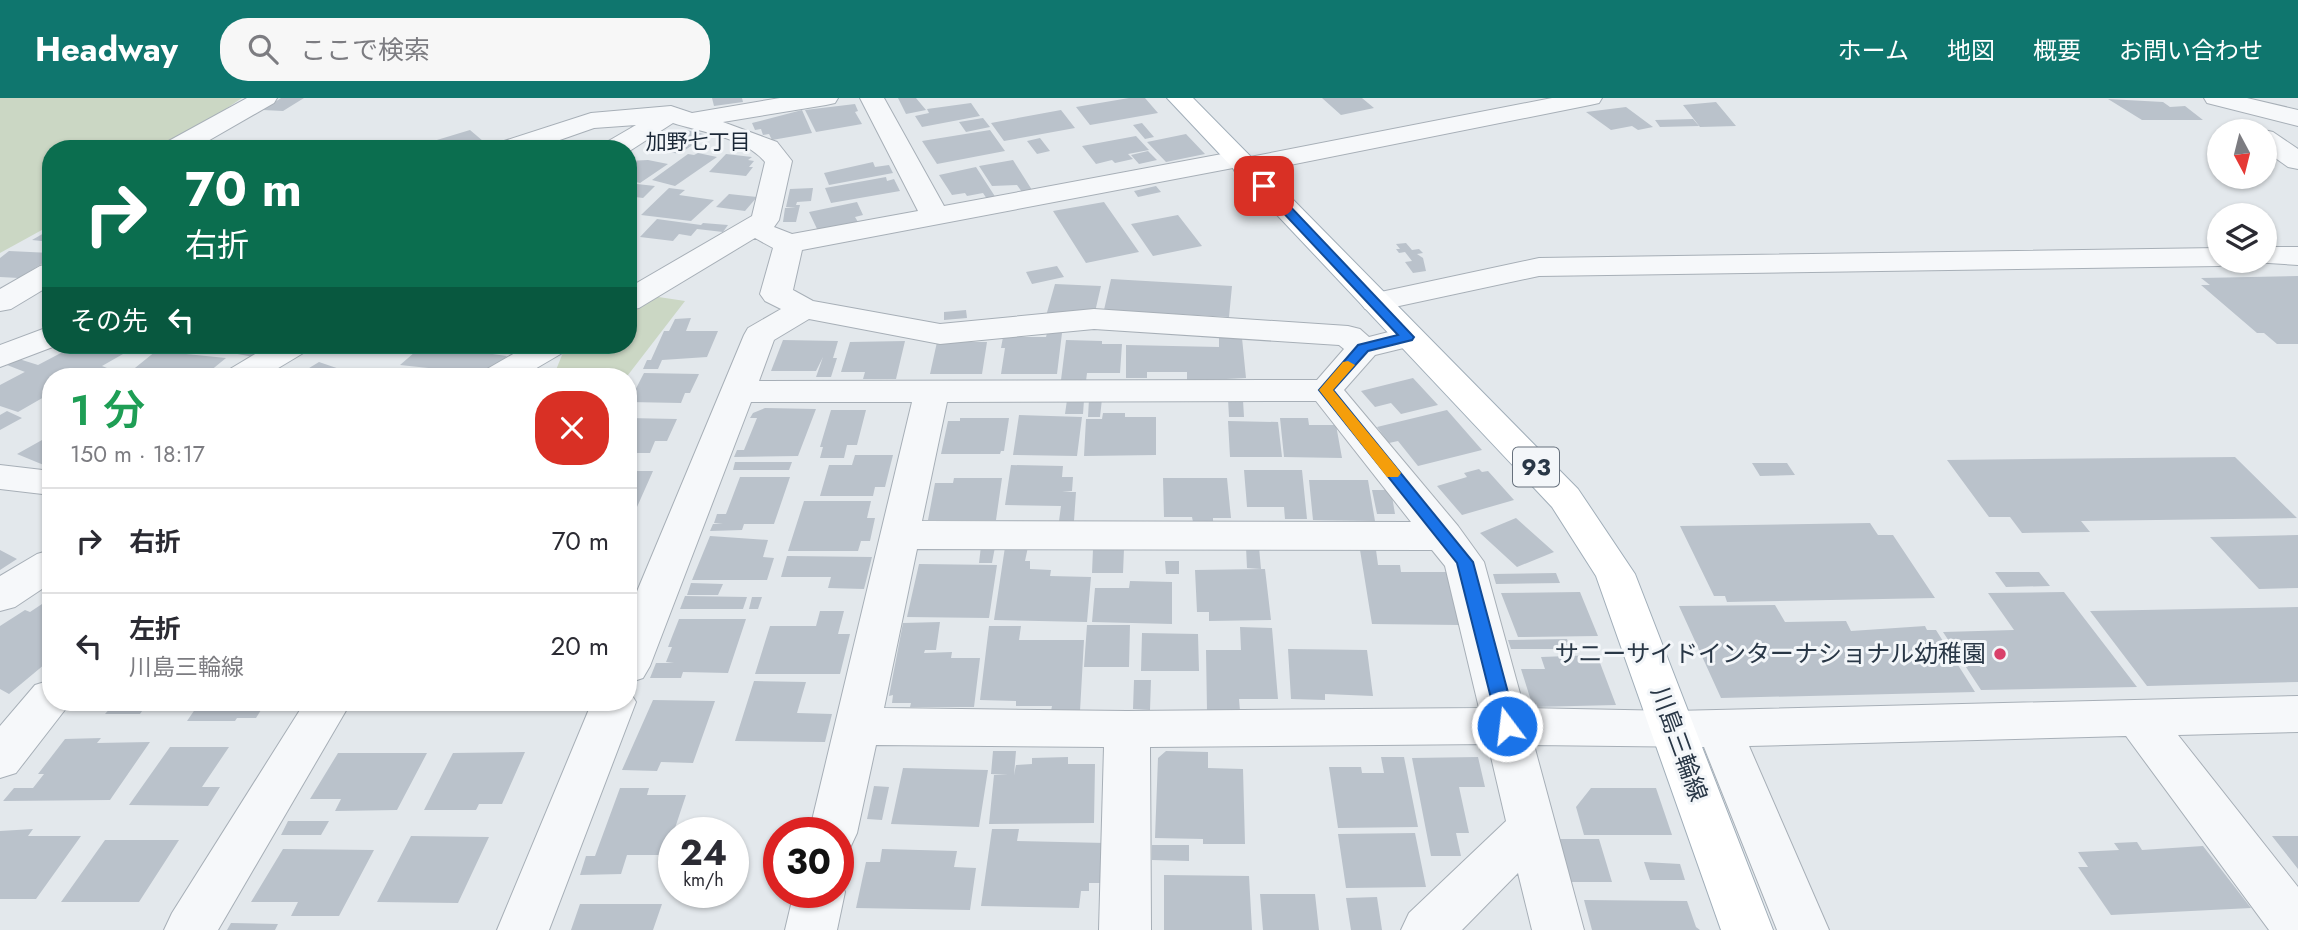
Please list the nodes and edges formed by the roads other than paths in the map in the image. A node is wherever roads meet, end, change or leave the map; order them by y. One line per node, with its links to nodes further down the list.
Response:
1 (265, 98): 10 (street)
2 (826, 98): 7 (street)
3 (872, 98): 16 (street)
4 (1179, 98): 15 (main road, 川島三輪線 / 93)
5 (1590, 98): 15 (street)
6 (2219, 99): 8 (street); 9 (street)
7 (682, 117): 11 (street); 12 (street); 17 (street)
8 (2298, 118)
9 (2238, 119)
10 (190, 140)
11 (534, 140)
12 (633, 140)
13 (2277, 147): 14 (street)
14 (2298, 161)
15 (1242, 163): 16 (street); 25 (main road, 川島三輪線 / 93)
16 (935, 216): 18 (street)
17 (755, 228): 18 (street); 23 (street)
18 (789, 244): 26 (street)
19 (2277, 256): 20 (street)
20 (2298, 256)
21 (2207, 257): 25 (street)
22 (42, 277): 24 (street)
23 (637, 296)
24 (0, 302)
25 (1376, 302): 27 (main road, 川島三輪線 / 93)
26 (804, 309): 29 (street); 37 (street)
27 (1408, 337): 29 (street); 52 (main road, 川島三輪線 / 93)
28 (42, 340): 32 (street)
29 (1363, 348): 35 (street)
30 (278, 354): 33 (street)
31 (536, 354): 34 (street)
32 (0, 357)
33 (255, 368)
34 (512, 368)
35 (1326, 390): 36 (street); 41 (street)
36 (932, 392): 37 (street); 40 (street)
37 (738, 393): 44 (street)
38 (0, 477): 39 (street)
39 (42, 482)
40 (900, 535): 41 (street); 50 (street)
41 (1444, 536): 51 (street)
42 (42, 570): 43 (street)
43 (0, 596)
44 (637, 644)
45 (42, 708): 54 (street)
46 (324, 711): 59 (street)
47 (610, 711): 60 (street)
48 (2298, 714): 49 (street)
49 (2138, 718): 52 (street); 58 (street)
50 (857, 726): 53 (street); 55 (street)
51 (1507, 726): 52 (street); 53 (street); 56 (street)
52 (1696, 728): 65 (main road, 川島三輪線 / 93); 66 (street)
53 (1127, 729): 62 (street)
54 (0, 759)
55 (837, 817)
56 (1532, 826): 63 (street); 64 (street)
57 (816, 908): 61 (street)
58 (2298, 927)
59 (190, 930)
60 (523, 930)
61 (811, 930)
62 (1125, 930)
63 (1427, 930)
64 (1558, 930)
65 (1747, 930)
66 (1803, 930)

